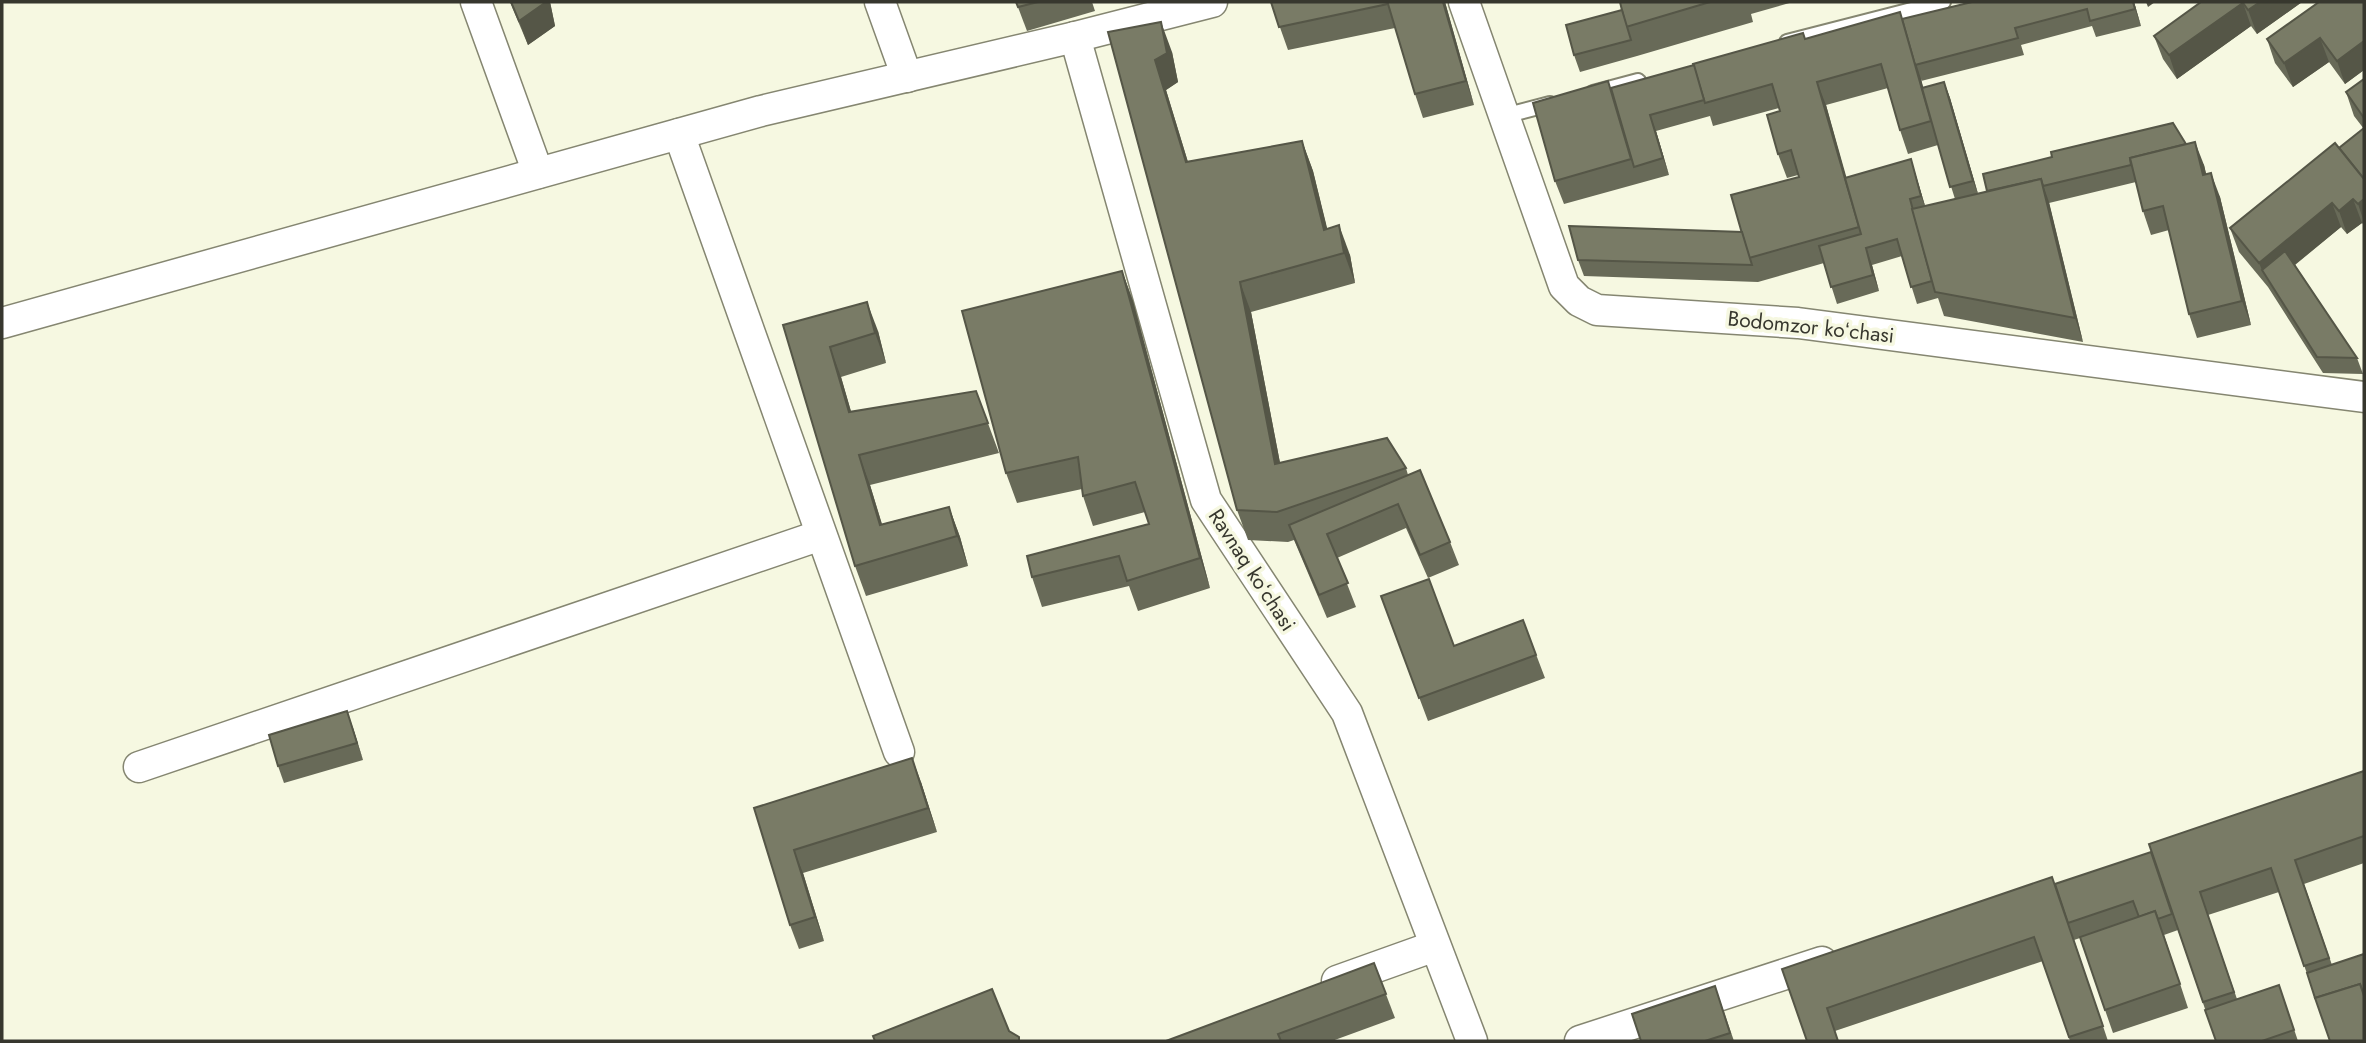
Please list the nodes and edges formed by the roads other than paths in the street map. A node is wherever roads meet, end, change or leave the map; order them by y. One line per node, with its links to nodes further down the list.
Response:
1 (476, 2): 12 (street)
2 (880, 2): 8 (street)
3 (1212, 2): 6 (street)
4 (1464, 2): 10 (street, Bodomzor koʻchasi)
5 (1942, 2): 7 (lane)
6 (1075, 37): 8 (street); 18 (street, Ravnaq koʻchasi)
7 (1770, 47)
8 (907, 77): 11 (street)
9 (1650, 78): 10 (lane)
10 (1504, 116): 14 (street, Bodomzor koʻchasi)
11 (679, 134): 12 (street); 15 (street)
12 (538, 173): 13 (street)
13 (2, 323)
14 (2364, 397)
15 (821, 535): 16 (street); 17 (street)
16 (899, 752)
17 (139, 767)
18 (1435, 946): 20 (street); 21 (street, Ravnaq koʻchasi)
19 (1846, 954): 22 (street)
20 (1309, 991)
21 (1472, 1041)
22 (1580, 1041)

